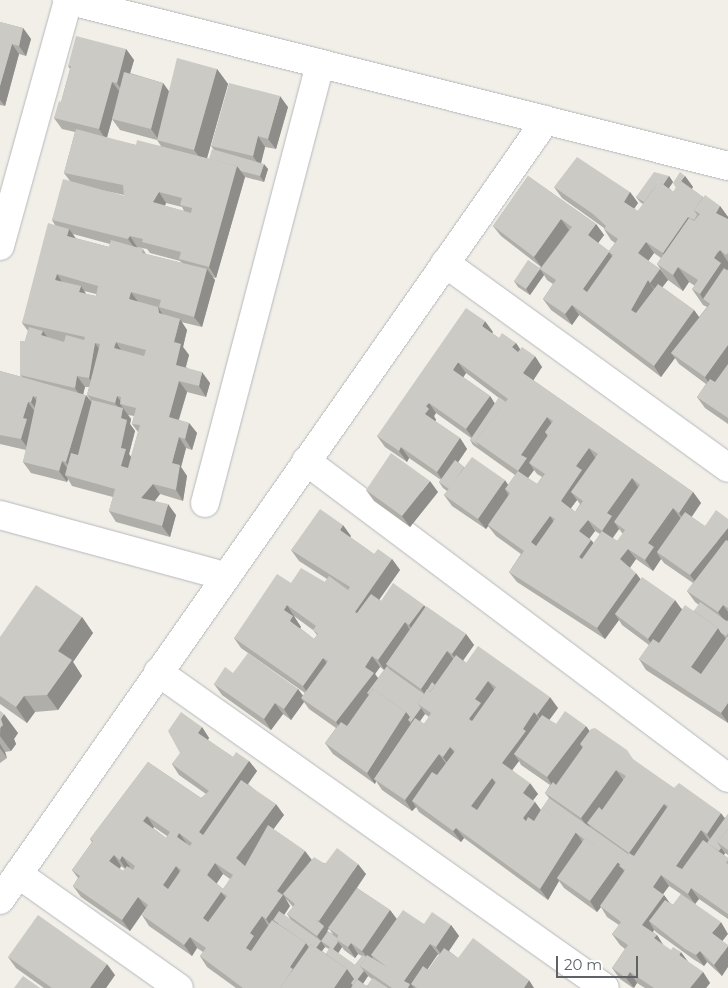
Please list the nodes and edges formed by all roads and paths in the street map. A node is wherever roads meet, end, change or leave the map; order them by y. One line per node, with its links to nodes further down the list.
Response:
1 (67, 0): 2 (street); 5 (street)
2 (320, 64): 3 (street); 9 (street)
3 (546, 120): 4 (street); 6 (street)
4 (728, 166)
5 (0, 246)
6 (445, 263): 7 (street); 8 (street)
7 (306, 461): 11 (street); 13 (street)
8 (728, 468)
9 (205, 503)
10 (0, 515): 11 (street)
11 (225, 576): 12 (street)
12 (158, 672): 14 (street); 17 (street)
13 (728, 778)
14 (18, 874): 15 (street); 16 (street)
15 (0, 900)
16 (179, 988)
17 (605, 988)

